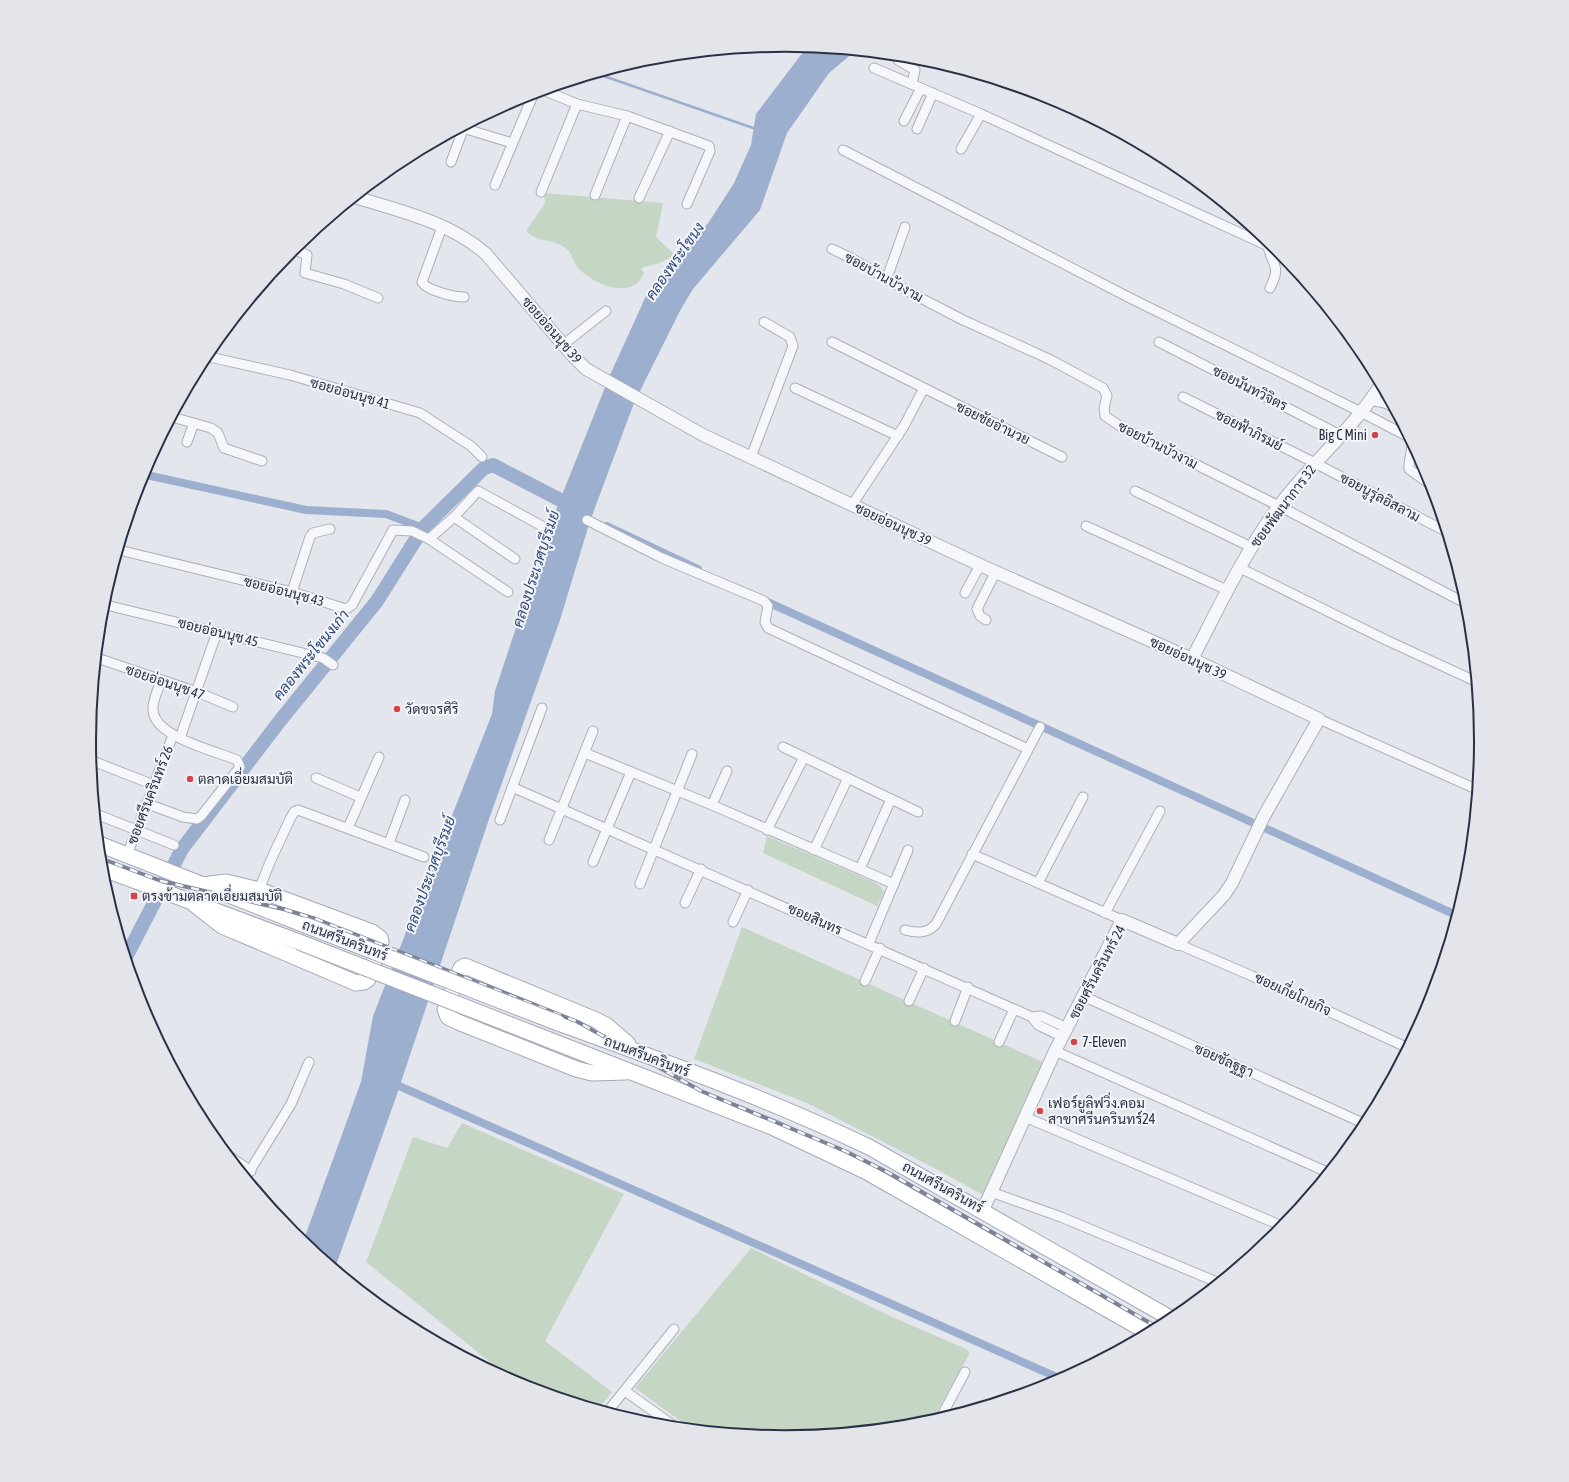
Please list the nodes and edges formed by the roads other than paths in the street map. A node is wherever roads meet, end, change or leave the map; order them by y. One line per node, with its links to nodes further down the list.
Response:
1 (902, 62): 3 (street)
2 (874, 68): 3 (street)
3 (912, 84): 4 (street)
4 (921, 88): 6 (street); 11 (street)
5 (551, 93): 8 (street)
6 (933, 93): 9 (street); 13 (street)
7 (531, 101): 16 (street)
8 (577, 104): 10 (street); 21 (street)
9 (981, 114): 17 (street); 28 (street)
10 (627, 116): 14 (street); 22 (street)
11 (904, 121)
12 (468, 129): 16 (street)
13 (917, 129)
14 (670, 131): 24 (street); 25 (street)
15 (461, 133): 19 (street)
16 (512, 143): 20 (street)
17 (961, 149)
18 (843, 150): 48 (street)
19 (451, 162)
20 (495, 185)
21 (541, 192)
22 (595, 195)
23 (360, 198): 26 (street, ซอยอ่อนนุช 39)
24 (639, 198)
25 (687, 204)
26 (442, 227): 34 (street); 40 (street, ซอยอ่อนนุช 39)
27 (905, 227): 32 (street)
28 (1259, 242)
29 (832, 249): 32 (street, ซอยบ้านบัวงาม)
30 (1269, 251): 33 (street)
31 (299, 252): 35 (street)
32 (887, 278): 64 (street, ซอยบ้านบัวงาม)
33 (1270, 288)
34 (464, 297)
35 (378, 298)
36 (606, 311): 40 (street)
37 (764, 322): 57 (street)
38 (832, 342): 43 (street, ซอยชัยอำนวย)
39 (1159, 342): 52 (street, ซอยนันทวิจิตร)
40 (564, 344): 57 (street, ซอยอ่อนนุช 39)
41 (212, 358): 56 (street, ซอยอ่อนนุช 41)
42 (795, 388): 53 (street)
43 (924, 388): 53 (street); 58 (street, ซอยชัยอำนวย)
44 (1377, 390): 46 (street, ซอยพัฒนาการ 32)
45 (1183, 397): 60 (street, ซอยฟ้าภิรมย์)
46 (1369, 400): 47 (street); 48 (street, ซอยพัฒนาการ 32)
47 (1384, 403)
48 (1361, 412): 51 (street); 52 (street, ซอยพัฒนาการ 32)
49 (176, 418): 50 (street)
50 (194, 423): 54 (street); 59 (street)
51 (1400, 432)
52 (1340, 435): 60 (street, ซอยพัฒนาการ 32)
53 (898, 436): 63 (street)
54 (187, 442)
55 (1410, 454): 61 (street)
56 (482, 457)
57 (751, 457): 63 (street, ซอยอ่อนนุช 39)
58 (1062, 457)
59 (262, 460)
60 (1315, 463): 64 (street, ซอยพัฒนาการ 32); 69 (street, ซอยนูรุ่ลอิสลาม)
61 (1421, 478)
62 (1135, 491): 72 (street)
63 (852, 505): 75 (street, ซอยอ่อนนุช 39)
64 (1279, 506): 72 (street, ซอยพัฒนาการ 32); 82 (street, ซอยบ้านบัวงาม)
65 (454, 517): 67 (street); 71 (street); 74 (street)
66 (587, 520): 99 (street)
67 (542, 526)
68 (1086, 526): 78 (street)
69 (1439, 528)
70 (330, 529): 79 (street)
71 (425, 537): 79 (street, ซอยอ่อนนุช 43); 80 (street, ซอยอ่อนนุช 43)
72 (1251, 547): 76 (street, ซอยพัฒนาการ 32)
73 (123, 551): 79 (street, ซอยอ่อนนุช 43)
74 (515, 559)
75 (980, 565): 77 (street, ซอยอ่อนนุช 39); 81 (street)
76 (1240, 568): 78 (street, ซอยพัฒนาการ 32); 89 (street)
77 (996, 571): 84 (street); 87 (street, ซอยอ่อนนุช 39)
78 (1227, 590): 87 (street, ซอยพัฒนาการ 32)
79 (292, 592)
80 (508, 592)
81 (965, 594)
82 (1458, 599)
83 (109, 606): 85 (street, ซอยอ่อนนุช 45)
84 (986, 620)
85 (217, 632): 88 (street, ซอยอ่อนนุช 45); 91 (street, ซอยศรีนครินทร์ 26)
86 (100, 659): 90 (street, ซอยอ่อนนุช 47)
87 (1192, 659): 94 (street, ซอยอ่อนนุช 39)
88 (328, 662)
89 (1470, 679)
90 (161, 680): 91 (street, ซอยอ่อนนุช 47); 97 (street)
91 (197, 692): 92 (street, ซอยอ่อนนุช 47); 97 (street, ซอยศรีนครินทร์ 26)
92 (233, 707)
93 (542, 708): 110 (street)
94 (1319, 719): 111 (street, ซอยอ่อนนุช 39); 155 (street)
95 (1040, 727): 99 (street)
96 (593, 731): 100 (street)
97 (176, 736): 109 (street, ซอยศรีนครินทร์ 26); 117 (street)
98 (783, 747): 103 (street)
99 (1028, 749): 135 (street)
100 (585, 753): 106 (street); 119 (street)
101 (692, 754): 112 (street)
102 (379, 757): 113 (street)
103 (804, 757): 108 (street); 127 (street)
104 (96, 763): 109 (street)
105 (727, 771): 118 (street)
106 (632, 772): 112 (street); 125 (street)
107 (316, 778): 113 (street)
108 (848, 778): 115 (street); 133 (street)
109 (154, 785): 117 (street, ซอยศรีนครินทร์ 26)
110 (512, 787): 119 (street, ซอยสินทร); 123 (street)
111 (1472, 787)
112 (676, 791): 118 (street); 132 (street)
113 (360, 797): 124 (street)
114 (1083, 797): 142 (street)
115 (891, 799): 121 (street); 140 (street)
116 (405, 800): 129 (street)
117 (148, 804): 126 (street, ซอยศรีนครินทร์ 26)
118 (712, 805): 127 (street)
119 (562, 808): 125 (street, ซอยสินทร); 128 (street)
120 (1160, 811): 150 (street)
121 (918, 812)
122 (100, 815): 126 (street)
123 (500, 820)
124 (348, 828): 129 (street); 146 (street)
125 (607, 828): 132 (street, ซอยสินทร); 138 (street)
126 (137, 830): 130 (street); 136 (street, ซอยศรีนครินทร์ 26)
127 (768, 830): 133 (street)
128 (549, 840)
129 (389, 843): 137 (street)
130 (174, 845)
131 (104, 846): 136 (main road, ถนนศรีนครินทร์)
132 (653, 848): 139 (street, ซอยสินทร); 143 (street)
133 (814, 850): 140 (street)
134 (908, 850): 144 (street)
135 (972, 854): 142 (street); 153 (street)
136 (128, 855): 145 (main road, ถนนศรีนครินทร์)
137 (424, 857)
138 (593, 862)
139 (701, 869): 147 (street, ซอยสินทร); 148 (street)
140 (860, 869): 144 (street)
141 (108, 871): 149 (main road, ถนนศรีนครินทร์)
142 (1038, 883): 150 (street)
143 (640, 884)
144 (894, 884): 154 (street)
145 (202, 885): 146 (main road); 167 (main road, ถนนศรีนครินทร์, bridge)
146 (259, 890): 149 (main road)
147 (748, 890): 152 (street); 154 (street, ซอยสินทร)
148 (685, 903)
149 (194, 904): 170 (main road, ถนนศรีนครินทร์, bridge)
150 (1106, 913): 151 (street)
151 (1122, 920): 155 (street, ซอยศรีนครินทร์ 24); 160 (street, ซอยศรีนครินทร์ 24)
152 (733, 922)
153 (905, 930)
154 (868, 943): 156 (street, ซอยสินทร)
155 (1178, 944): 166 (street, ซอยเกี่ยโกยกิจ)
156 (880, 948): 157 (street, ซอยสินทร); 158 (street)
157 (924, 968): 159 (street, ซอยสินทร); 161 (street)
158 (866, 981)
159 (968, 987): 162 (street, ซอยสินทร); 163 (street)
160 (1083, 996): 164 (street, ซอยศรีนครินทร์ 24); 172 (street, ซอยชัลฐฐา)
161 (909, 1001)
162 (1014, 1008): 164 (street, ซอยสินทร); 165 (street)
163 (954, 1021)
164 (1065, 1033): 168 (street, ซอยศรีนครินทร์ 24)
165 (999, 1042)
166 (1402, 1045)
167 (637, 1051): 170 (main road); 176 (main road, ถนนศรีนครินทร์)
168 (1055, 1051): 171 (street, ซอยศรีนครินทร์ 24); 173 (street)
169 (309, 1062): 174 (street)
170 (630, 1072): 181 (main road, ถนนศรีนครินทร์)
171 (1025, 1117): 175 (street, ซอยศรีนครินทร์ 24); 177 (street)
172 (1359, 1121)
173 (1323, 1170)
174 (249, 1174)
175 (991, 1192): 176 (street, ซอยศรีนครินทร์ 24); 178 (street)
176 (983, 1210): 179 (main road, ถนนศรีนครินทร์)
177 (1276, 1224)
178 (1213, 1280)
179 (1165, 1315)
180 (674, 1329): 183 (street)
181 (1143, 1329)
182 (965, 1372): 185 (street)
183 (624, 1391): 184 (street); 186 (street)
184 (610, 1408)
185 (944, 1411)
186 (664, 1419)

